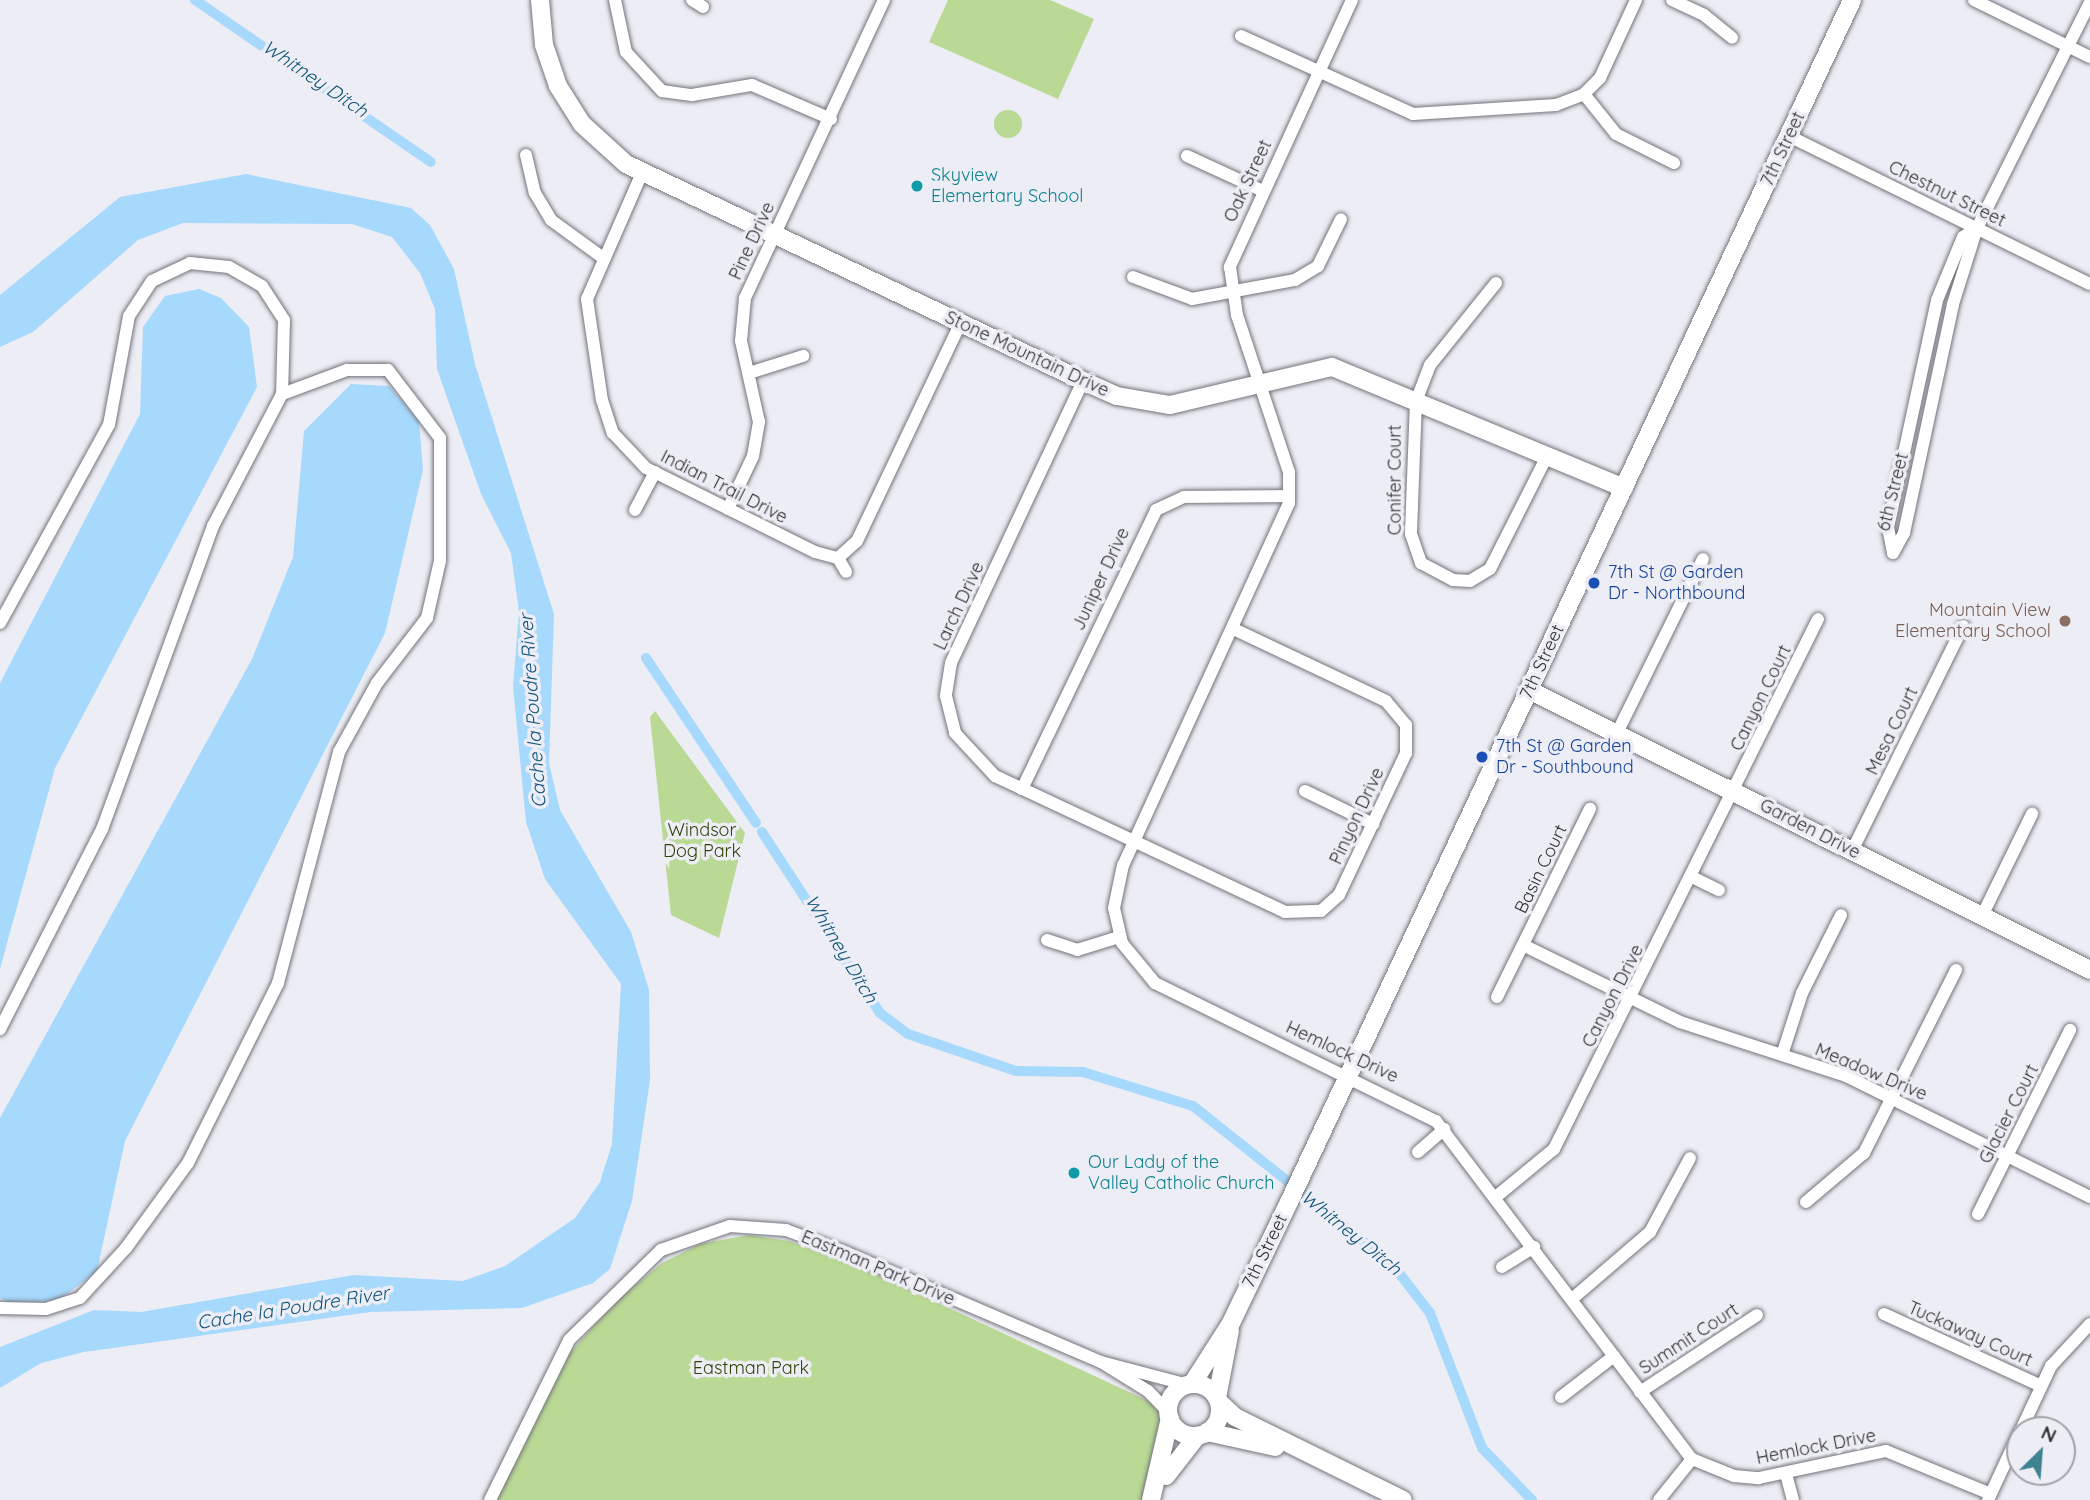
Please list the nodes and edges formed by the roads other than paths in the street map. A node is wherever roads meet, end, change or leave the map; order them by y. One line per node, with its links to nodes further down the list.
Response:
1 (540, 0): 21 (street, Stone Mountain Drive)
2 (615, 0): 16 (street)
3 (884, 0): 16 (street, Pine Drive)
4 (1352, 0): 14 (street, Oak Street)
5 (1636, 0): 15 (street)
6 (1672, 0): 11 (street)
7 (1852, 0): 17 (street, 7th Street)
8 (1975, 0): 12 (street)
9 (2090, 2): 12 (street, 6th Street)
10 (1241, 36): 14 (street)
11 (1732, 38)
12 (2068, 46): 13 (street); 24 (street, 6th Street)
13 (2090, 57)
14 (1319, 72): 15 (street); 22 (street, Oak Street)
15 (1584, 94): 20 (street)
16 (831, 119): 25 (street, Pine Drive)
17 (1789, 136): 24 (street, Chestnut Street); 40 (street, 7th Street)
18 (526, 155): 26 (street)
19 (1187, 156): 22 (street)
20 (1674, 163)
21 (642, 173): 25 (street, Stone Mountain Drive); 26 (street, Indian Trail Drive)
22 (1263, 191): 30 (street, Oak Street)
23 (1341, 219): 30 (street)
24 (1977, 228): 24 (street, 6th Street); 29 (street, Chestnut Street)
25 (773, 236): 31 (street, Stone Mountain Drive); 33 (street, Pine Drive)
26 (602, 257): 39 (street, Indian Trail Drive)
27 (1133, 277): 30 (street)
28 (1496, 283): 37 (street, Conifer Court)
29 (2090, 284)
30 (1231, 294): 35 (street, Oak Street)
31 (960, 324): 34 (street, Stone Mountain Drive); 44 (street)
32 (803, 356): 33 (street)
33 (749, 373): 42 (street, Pine Drive)
34 (1083, 381): 35 (street, Stone Mountain Drive); 53 (street, Larch Drive)
35 (1260, 383): 37 (street, Stone Mountain Drive); 41 (street)
36 (282, 394): 48 (street); 72 (street); 88 (street)
37 (1416, 401): 38 (street, Stone Mountain Drive); 38 (street, Conifer Court)
38 (1547, 456): 40 (street, Stone Mountain Drive)
39 (655, 472): 42 (street, Indian Trail Drive); 43 (street)
40 (1624, 488): 51 (street, 7th Street)
41 (1289, 496): 50 (street); 53 (street, Juniper Drive)
42 (728, 509): 44 (street, Indian Trail Drive)
43 (635, 510)
44 (838, 558): 46 (street)
45 (1703, 559): 52 (street)
46 (846, 572)
47 (1818, 619): 55 (street, Canyon Court)
48 (0, 623)
49 (1963, 626): 60 (street, Mesa Court)
50 (1234, 629): 58 (street, Pinyon Drive); 59 (street)
51 (1529, 690): 52 (street, Garden Drive); 75 (street, 7th Street)
52 (1617, 733): 55 (street, Garden Drive)
53 (1022, 789): 59 (street, Larch Drive)
54 (1305, 791): 58 (street)
55 (1735, 791): 60 (street, Garden Drive); 61 (street, Canyon Drive)
56 (1590, 809): 67 (street, Basin Court)
57 (2032, 814): 64 (street)
58 (1373, 824): 59 (street, Pinyon Drive)
59 (1135, 841): 65 (street)
60 (1852, 850): 64 (street, Garden Drive)
61 (1692, 877): 62 (street); 71 (street, Canyon Drive)
62 (1719, 890)
63 (1841, 915): 74 (street)
64 (1982, 916): 69 (street, Garden Drive)
65 (1119, 937): 66 (street); 75 (street, Hemlock Drive)
66 (1047, 940)
67 (1523, 945): 70 (street, Basin Court); 71 (street)
68 (1956, 970): 76 (street)
69 (2090, 970)
70 (1497, 997)
71 (1631, 999): 74 (street, Meadow Drive); 81 (street, Canyon Drive)
72 (0, 1029)
73 (2070, 1030): 79 (street, Glacier Court)
74 (1782, 1055): 76 (street, Meadow Drive)
75 (1349, 1075): 77 (street, Hemlock Drive); 91 (street, 7th Street)
76 (1892, 1098): 79 (street, Meadow Drive); 83 (street)
77 (1444, 1129): 78 (street); 81 (street, Hemlock Drive)
78 (1418, 1153)
79 (2007, 1156): 82 (street, Meadow Drive); 84 (street, Glacier Court)
80 (1690, 1158): 87 (street)
81 (1497, 1196): 85 (street, Hemlock Drive)
82 (2090, 1197)
83 (1806, 1202)
84 (1978, 1214)
85 (1534, 1247): 86 (street); 87 (street, Hemlock Drive)
86 (1502, 1268)
87 (1572, 1299): 93 (street, Hemlock Drive)
88 (0, 1308)
89 (1884, 1314): 96 (street, Tuckaway Court)
90 (1757, 1315): 97 (street, Summit Court)
91 (1231, 1324): 95 (street, 7th Street); 99 (street, 7th Street)
92 (2090, 1324): 96 (street)
93 (1614, 1356): 97 (street, Hemlock Drive); 98 (street)
94 (1101, 1362): 95 (street, Eastman Park Drive); 100 (street, Eastman Park Drive); 108 (street, Eastman Park Drive)
95 (1190, 1385): 99 (street); 100 (street)
96 (2041, 1386): 101 (street)
97 (1640, 1392): 104 (street, Hemlock Drive)
98 (1561, 1397)
99 (1218, 1400): 102 (street); 103 (street)
100 (1169, 1416): 102 (street); 109 (street)
101 (2027, 1416)
102 (1202, 1434): 103 (street); 109 (street)
103 (1296, 1449): 110 (street)
104 (1692, 1459): 106 (street, Hemlock Drive); 111 (street)
105 (2006, 1461): 107 (street)
106 (1786, 1474): 107 (street, Hemlock Drive); 112 (street)
107 (1989, 1497)
108 (490, 1500)
109 (1152, 1500)
110 (1403, 1500)
111 (1660, 1500)
112 (1793, 1500)

